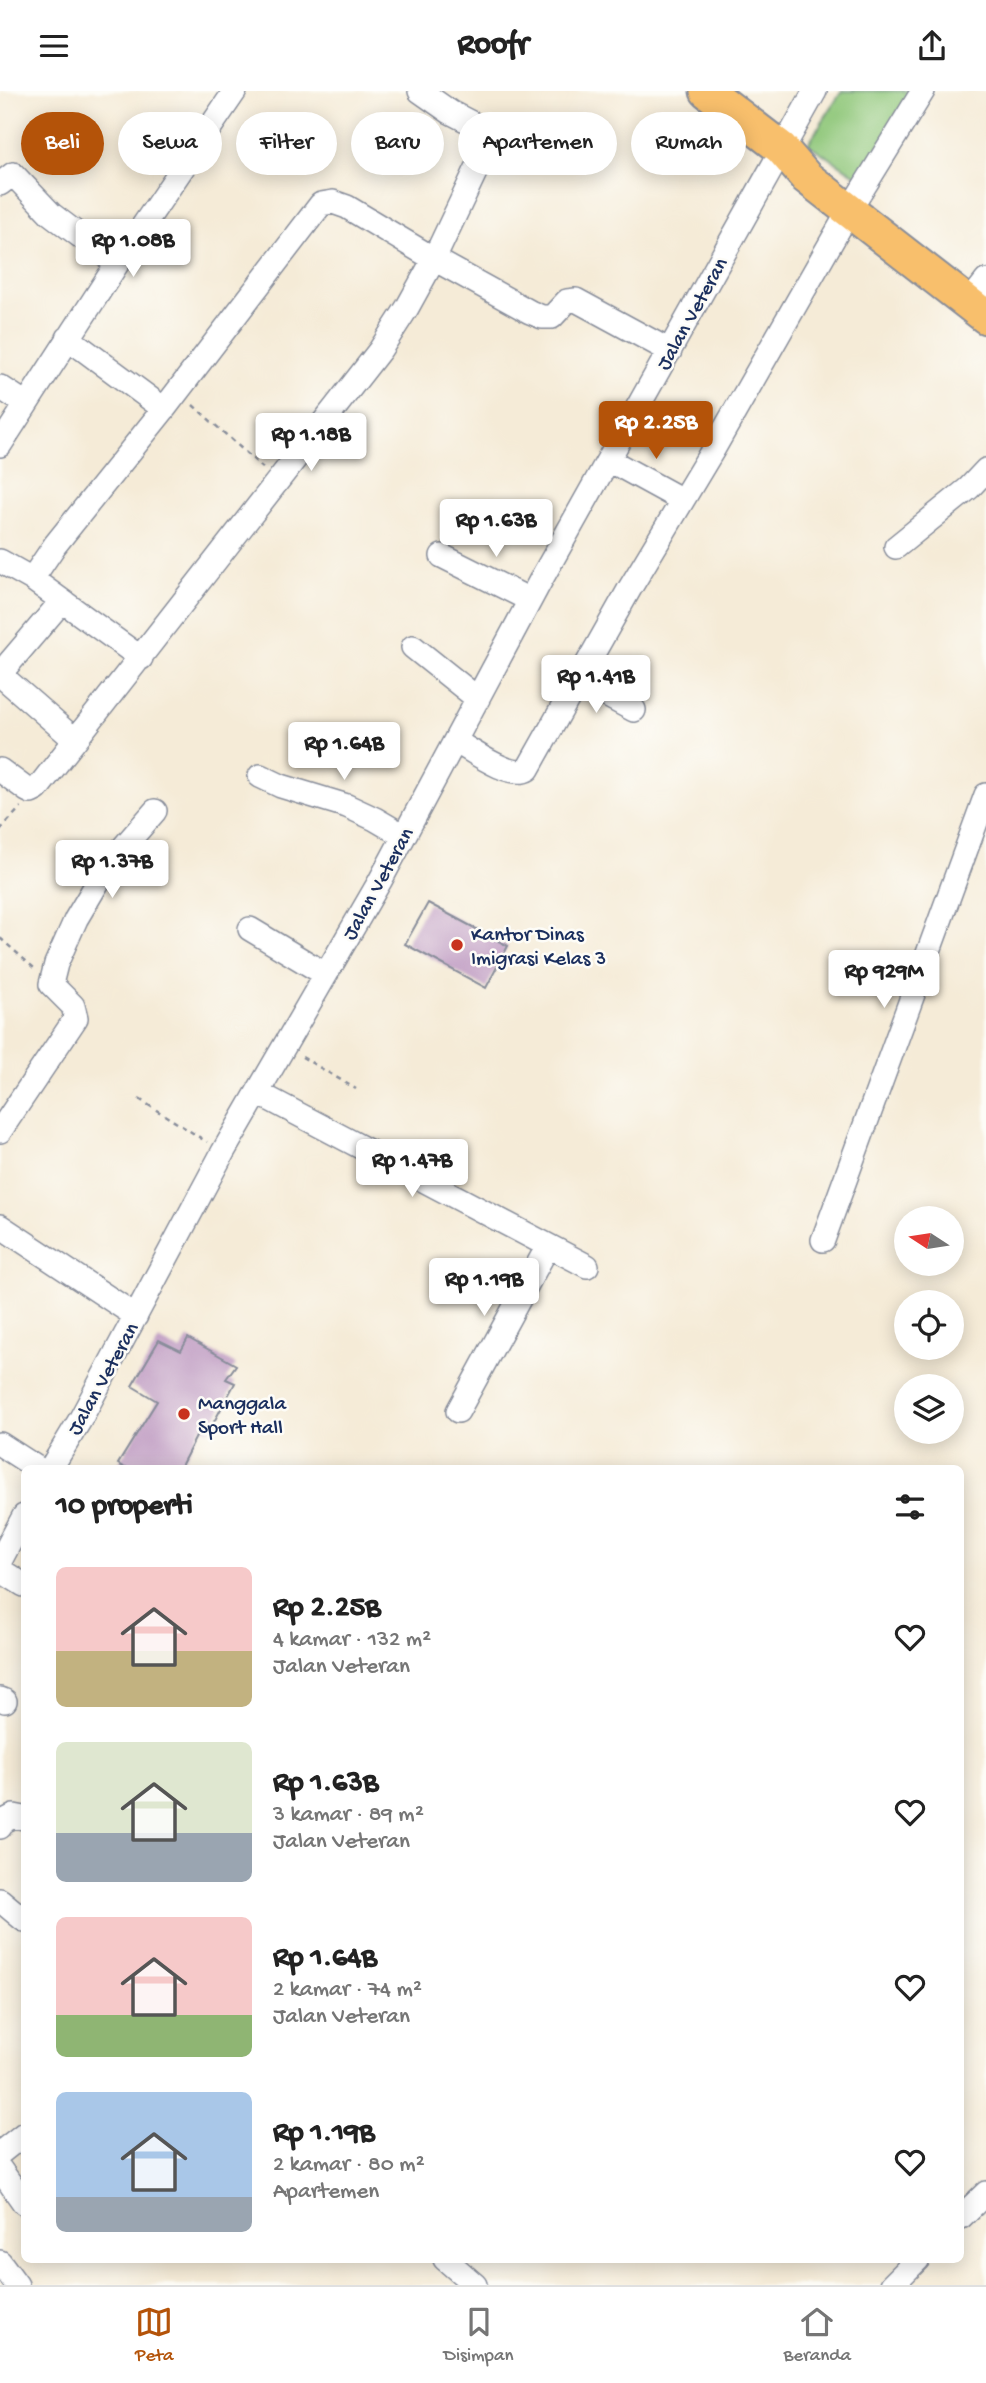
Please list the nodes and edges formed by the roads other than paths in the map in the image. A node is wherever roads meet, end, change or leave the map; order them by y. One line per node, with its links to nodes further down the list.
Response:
1 (235, 91): 11 (street)
2 (420, 91): 10 (street)
3 (680, 91): 7 (highway)
4 (707, 91): 7 (highway)
5 (815, 91): 7 (street, Jalan Veteran)
6 (923, 91): 9 (street)
7 (778, 155): 9 (highway); 14 (street, Jalan Veteran)
8 (4, 172): 11 (street)
9 (849, 211): 12 (highway); 21 (street)
10 (434, 259): 14 (street); 16 (street); 29 (street)
11 (117, 264): 13 (street)
12 (980, 301)
13 (68, 338): 16 (street); 17 (street)
14 (670, 351): 19 (street, Jalan Veteran)
15 (0, 387): 17 (street)
16 (171, 400): 25 (street)
17 (26, 404): 18 (street)
18 (0, 445)
19 (609, 460): 21 (street); 26 (street, Jalan Veteran)
20 (986, 470): 22 (street)
21 (682, 500): 30 (street)
22 (896, 547)
23 (442, 556): 26 (street)
24 (0, 561): 25 (street)
25 (32, 579): 27 (street)
26 (530, 600): 31 (street, Jalan Veteran)
27 (62, 601): 29 (street); 33 (street)
28 (413, 647): 31 (street)
29 (141, 659): 33 (street)
30 (578, 680): 32 (street); 34 (street)
31 (478, 699): 34 (street, Jalan Veteran)
32 (634, 711)
33 (75, 740): 35 (street)
34 (455, 741): 39 (street, Jalan Veteran)
35 (0, 770)
36 (260, 776): 39 (street)
37 (986, 795): 45 (street)
38 (155, 811): 43 (street)
39 (404, 836): 41 (street, Jalan Veteran)
40 (250, 929): 41 (street)
41 (325, 974): 42 (street, Jalan Veteran)
42 (258, 1093): 46 (street); 48 (street, Jalan Veteran)
43 (0, 1131)
44 (0, 1226): 48 (street)
45 (822, 1240)
46 (548, 1246): 47 (street); 49 (street)
47 (587, 1266)
48 (136, 1316): 52 (street, Jalan Veteran)
49 (458, 1411)
50 (0, 1444): 51 (street)
51 (32, 1465)
52 (53, 1465)
53 (21, 1522): 54 (street)
54 (0, 1561)
55 (0, 1570): 56 (street)
56 (21, 1583)
57 (21, 1817): 58 (street)
58 (0, 1827)
59 (0, 1900): 60 (street)
60 (21, 1918)
61 (21, 2136): 62 (street)
62 (0, 2153)
63 (0, 2169): 65 (street)
64 (986, 2193): 66 (street)
65 (21, 2199)
66 (964, 2214)
67 (0, 2262): 71 (street)
68 (449, 2263): 70 (street)
69 (914, 2263): 72 (street)
70 (472, 2284)
71 (17, 2285)
72 (892, 2285)

